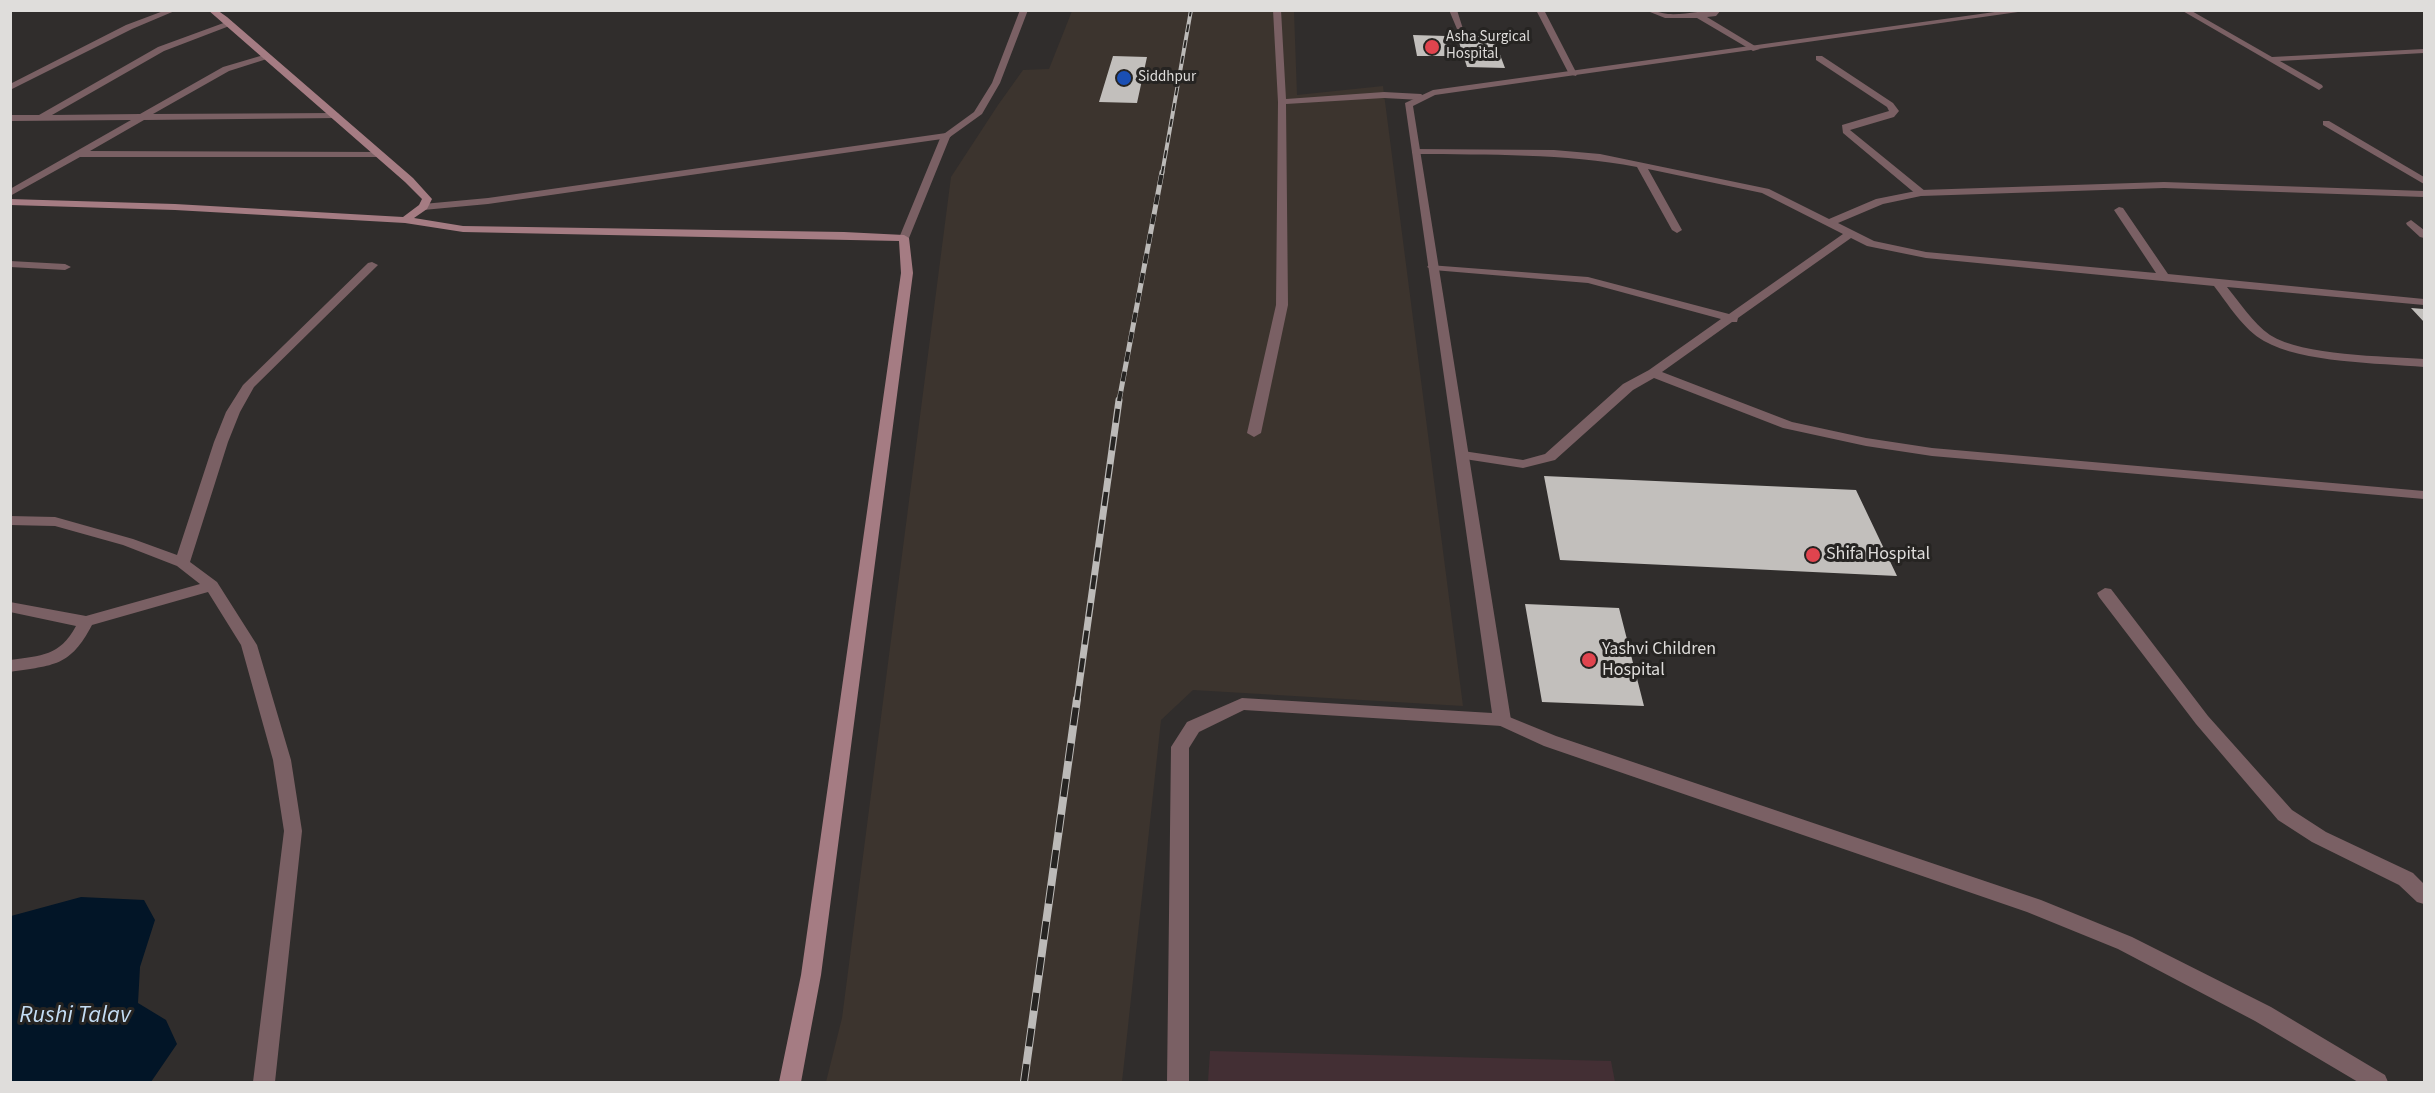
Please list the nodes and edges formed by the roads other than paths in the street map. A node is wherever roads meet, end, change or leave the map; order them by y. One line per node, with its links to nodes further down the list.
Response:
1 (174, 10): 22 (street)
2 (211, 10): 13 (main road)
3 (1024, 10): 30 (street)
4 (1277, 10): 24 (street)
5 (1453, 10): 14 (street)
6 (1540, 10): 20 (street)
7 (1648, 10): 12 (street)
8 (1718, 10): 12 (street)
9 (2030, 10): 11 (street)
10 (2184, 10): 19 (street)
11 (2024, 11): 15 (street)
12 (1699, 16): 15 (street)
13 (229, 23): 17 (main road); 27 (street)
14 (1460, 27)
15 (1755, 49): 20 (street)
16 (2424, 51): 19 (street)
17 (267, 56): 25 (main road); 28 (street)
18 (1819, 58): 37 (street)
19 (2273, 59): 21 (street)
20 (1573, 74): 23 (street)
21 (2319, 87)
22 (10, 88)
23 (1421, 97): 24 (street); 31 (street)
24 (1282, 102): 59 (street)
25 (336, 116): 28 (street); 33 (main road)
26 (10, 118): 27 (street)
27 (41, 118): 28 (street)
28 (139, 118): 32 (street)
29 (2326, 123): 35 (street)
30 (946, 136): 40 (street); 48 (street)
31 (1415, 151): 34 (street); 52 (street)
32 (76, 154): 33 (street); 36 (street)
33 (380, 155): 40 (main road)
34 (1640, 164): 44 (street); 45 (street)
35 (2424, 180)
36 (10, 193)
37 (1921, 193): 38 (street); 44 (street)
38 (2424, 194)
39 (10, 202): 42 (main road)
40 (423, 207): 42 (main road)
41 (2119, 210): 53 (street)
42 (405, 220): 48 (main road)
43 (2411, 223): 47 (street)
44 (1827, 224): 46 (street)
45 (1677, 230)
46 (1850, 234): 53 (street); 56 (street)
47 (2424, 235)
48 (904, 238): 72 (main road)
49 (10, 264): 51 (street)
50 (372, 265): 63 (street)
51 (65, 267)
52 (1433, 267): 56 (street); 60 (street)
53 (2165, 278): 54 (street)
54 (2218, 283): 55 (street); 57 (street)
55 (2424, 302)
56 (1732, 319): 58 (street)
57 (2424, 363)
58 (1653, 373): 60 (street); 61 (street)
59 (1254, 433)
60 (1462, 455): 69 (street)
61 (2424, 495)
62 (10, 520): 63 (street)
63 (182, 563): 64 (street)
64 (212, 586): 67 (street); 71 (street)
65 (2105, 593): 70 (street)
66 (10, 607): 67 (street)
67 (86, 621): 68 (street)
68 (10, 666)
69 (1502, 720): 73 (street); 74 (street)
70 (2424, 896)
71 (264, 1083)
72 (790, 1083)
73 (1178, 1083)
74 (2377, 1083)

